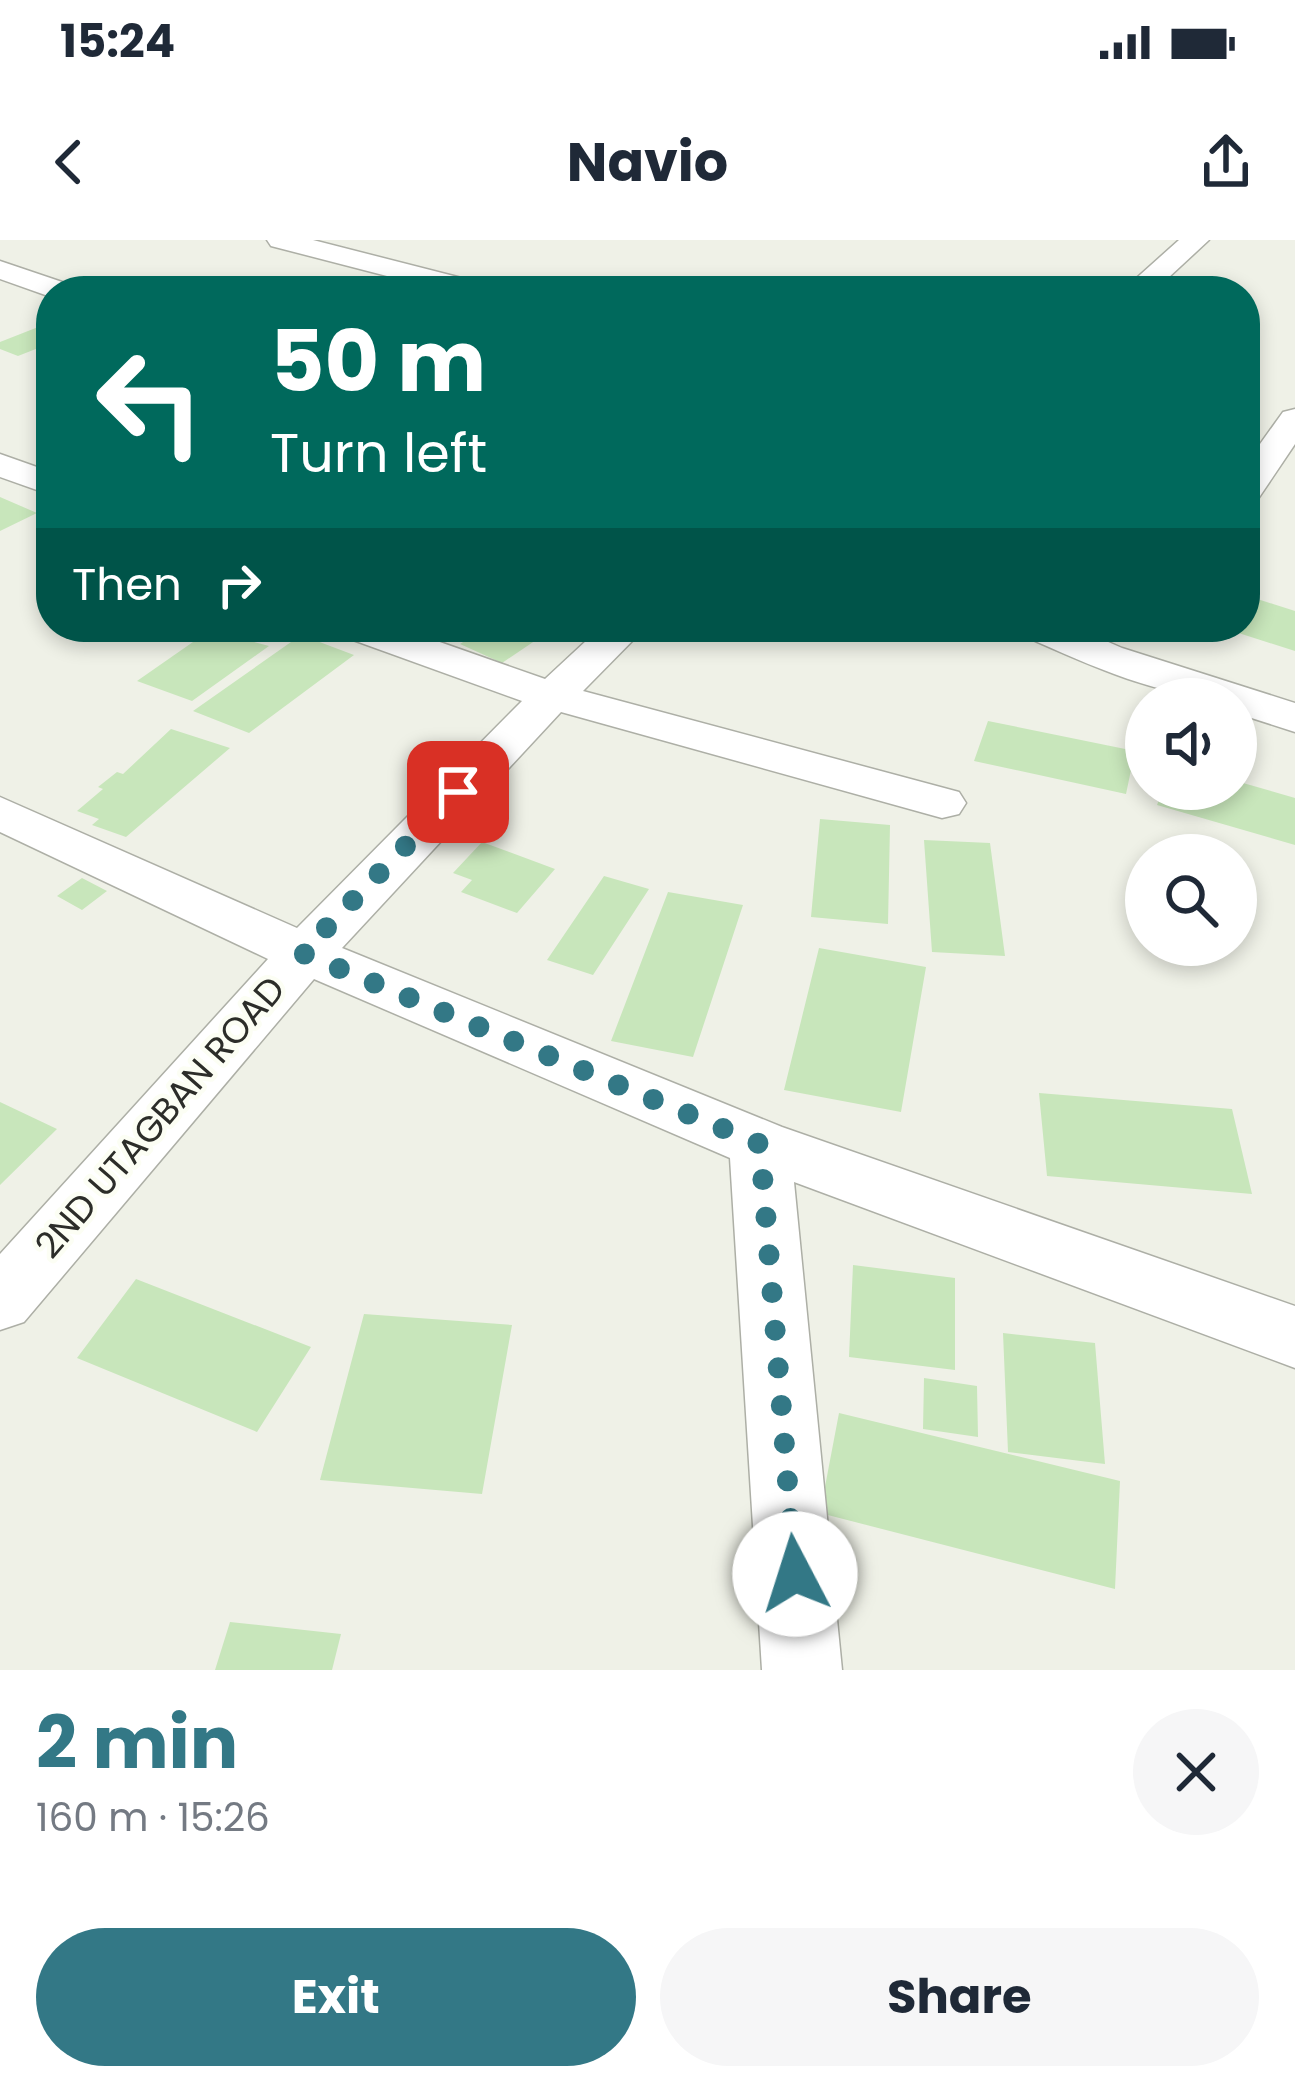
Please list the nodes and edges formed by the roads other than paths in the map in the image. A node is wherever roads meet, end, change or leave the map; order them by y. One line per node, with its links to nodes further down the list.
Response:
1 (281, 240): 4 (street)
2 (1196, 240): 5 (street)
3 (0, 269): 6 (street)
4 (420, 276)
5 (1154, 276)
6 (36, 282)
7 (1295, 419): 9 (street)
8 (0, 465): 10 (street)
9 (1260, 469)
10 (36, 478)
11 (400, 642): 14 (street)
12 (609, 642): 14 (street, 2ND UTAGBAN ROAD)
13 (1121, 642): 15 (street)
14 (551, 695): 16 (street); 18 (street, 2ND UTAGBAN ROAD)
15 (1291, 720)
16 (942, 803)
17 (0, 813): 18 (street)
18 (302, 953): 19 (street); 20 (street, 2ND UTAGBAN ROAD)
19 (760, 1144): 21 (street); 22 (street)
20 (0, 1301)
21 (1295, 1337)
22 (802, 1670)

